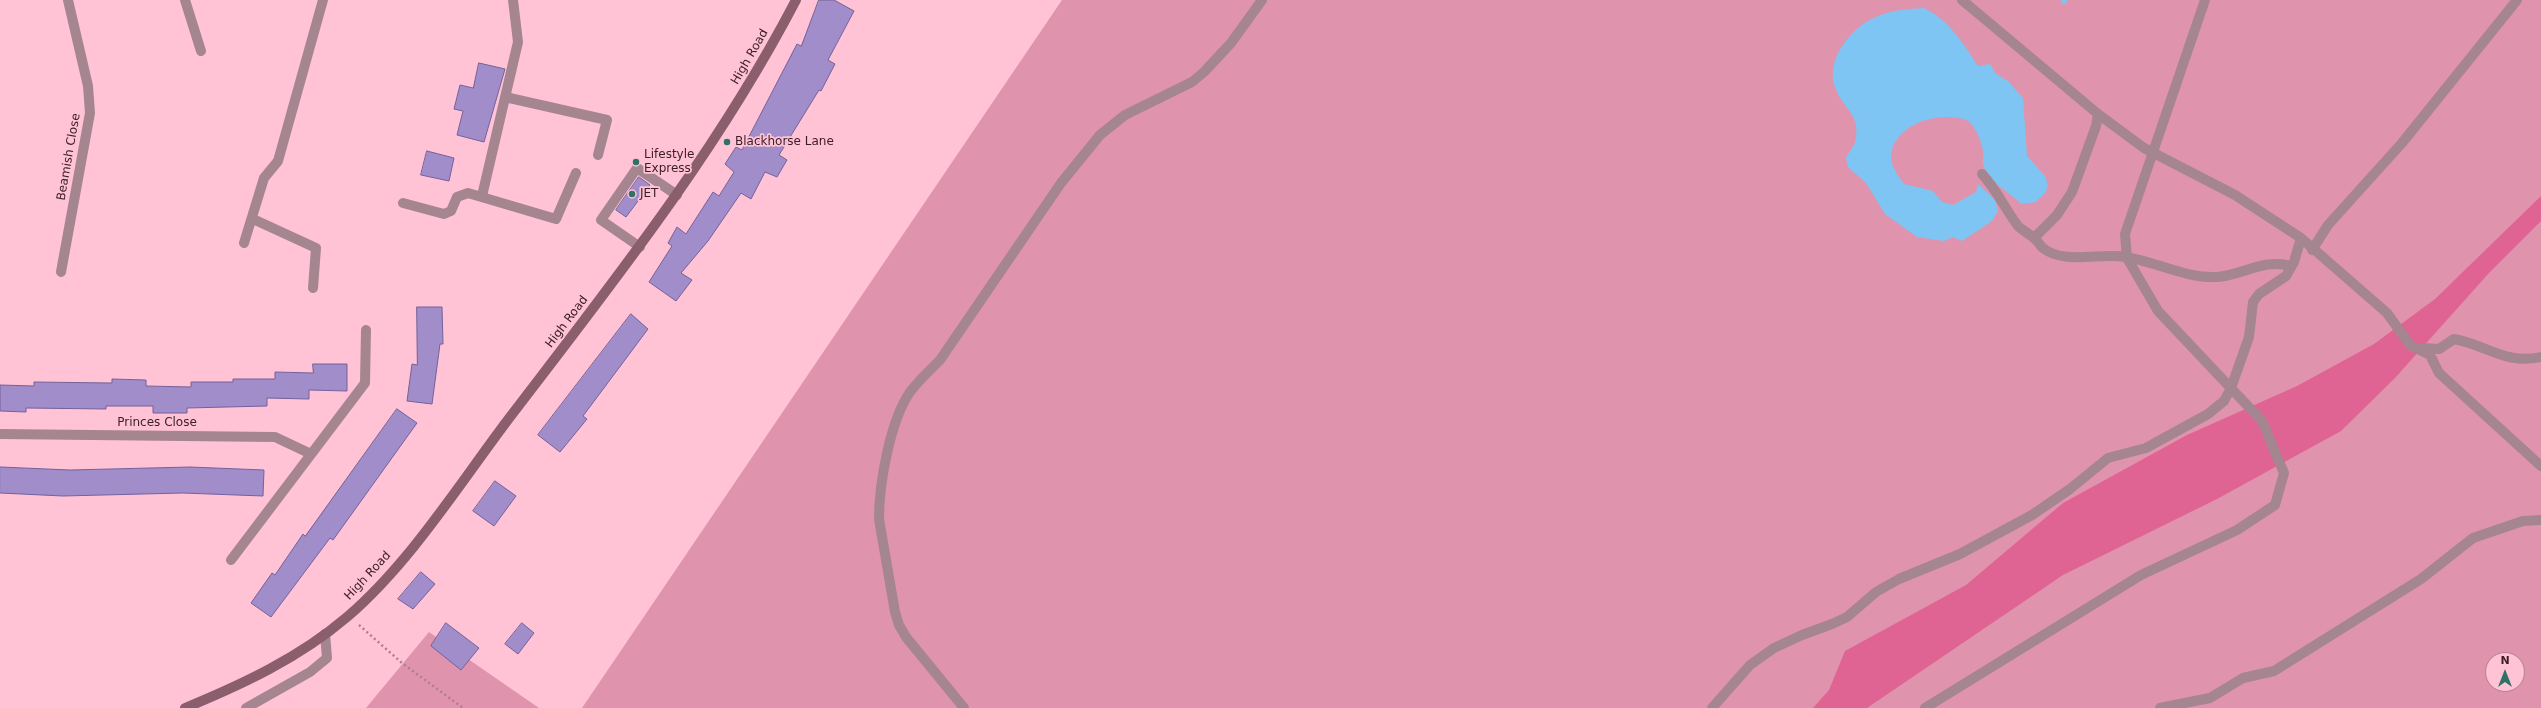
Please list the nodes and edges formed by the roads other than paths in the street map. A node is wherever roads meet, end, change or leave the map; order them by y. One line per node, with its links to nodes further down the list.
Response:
1 (68, 0): 28 (street, Beamish Close)
2 (185, 0): 10 (street)
3 (323, 0): 20 (street)
4 (513, 0): 11 (street)
5 (796, 0): 17 (main road, High Road)
6 (1262, 0): 42 (street)
7 (1962, 0): 12 (street)
8 (2205, 0): 13 (street)
9 (2517, 0): 25 (street)
10 (201, 51)
11 (505, 97): 14 (street); 18 (street)
12 (2098, 114): 13 (street); 21 (street)
13 (2151, 153): 22 (street); 26 (street)
14 (598, 154)
15 (576, 173): 18 (street)
16 (1982, 174): 21 (street)
17 (677, 195): 24 (main road, High Road); 24 (street)
18 (482, 196): 19 (street)
19 (403, 203)
20 (253, 219): 23 (street); 29 (street)
21 (2034, 238): 26 (street)
22 (2301, 238): 25 (street); 27 (street)
23 (244, 243)
24 (640, 247): 39 (main road, High Road)
25 (2312, 250): 31 (street)
26 (2127, 258): 27 (street); 33 (street)
27 (2291, 266): 33 (street)
28 (61, 272)
29 (313, 288)
30 (366, 330): 35 (street)
31 (2410, 345): 32 (street); 36 (street)
32 (2541, 357)
33 (2231, 388): 43 (street); 44 (street)
34 (0, 434): 35 (street, Princes Close)
35 (311, 454): 38 (street)
36 (2541, 466)
37 (2541, 520): 45 (street)
38 (231, 560)
39 (325, 634): 40 (main road, High Road); 41 (street)
40 (186, 708)
41 (246, 708)
42 (964, 708)
43 (1712, 708)
44 (1925, 708)
45 (2160, 708)

